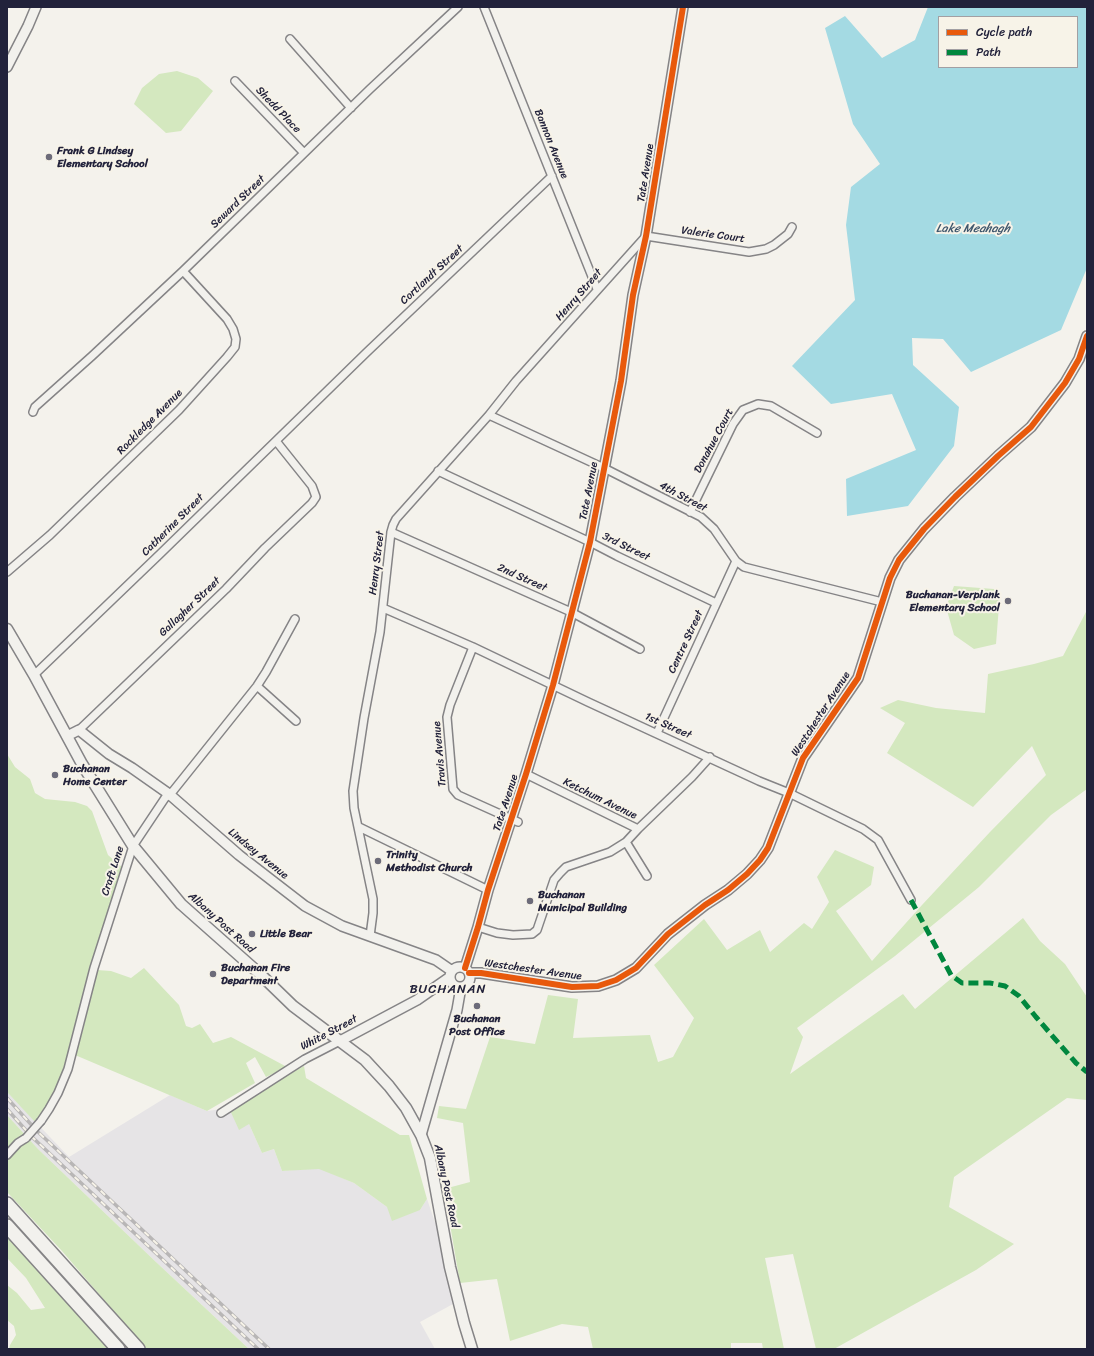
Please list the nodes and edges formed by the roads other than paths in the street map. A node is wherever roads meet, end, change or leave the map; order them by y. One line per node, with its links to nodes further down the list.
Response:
1 (36, 7): 6 (street)
2 (458, 7): 8 (street, Seward Street)
3 (484, 7): 10 (street, Bannon Avenue)
4 (683, 7): 12 (street, Tate Avenue)
5 (290, 39): 8 (street)
6 (7, 66)
7 (235, 81): 9 (street, Shedd Place)
8 (351, 108): 9 (street, Seward Street)
9 (304, 153): 13 (street, Seward Street)
10 (552, 176): 14 (street, Bannon Avenue); 16 (street, Cortlandt Street)
11 (792, 227): 12 (street, Valerie Court)
12 (646, 236): 14 (street, Henry Street); 21 (street, Tate Avenue)
13 (183, 271): 17 (street, Seward Street); 27 (street, Rockledge Avenue)
14 (597, 289): 18 (street, Henry Street)
15 (1087, 336): 28 (street, Westchester Avenue)
16 (328, 391): 20 (street, Catherine Street)
17 (32, 412)
18 (489, 415): 21 (street, 4th Street); 22 (street, Henry Street)
19 (817, 432): 23 (street, Donahue Court)
20 (276, 441): 36 (street, Catherine Street); 40 (street, Gallagher Street)
21 (604, 468): 23 (street, 4th Street); 25 (street, Tate Avenue)
22 (438, 472): 24 (street, Henry Street); 25 (street, 3rd Street)
23 (690, 512): 26 (street, 4th Street)
24 (392, 532): 30 (street, Henry Street); 31 (street, 2nd Street)
25 (590, 542): 29 (street, 3rd Street); 31 (street, Tate Avenue)
26 (736, 561): 28 (street, 4th Street); 29 (street, Centre Street)
27 (7, 572)
28 (882, 602): 45 (street, Westchester Avenue)
29 (716, 603): 41 (street, Centre Street)
30 (383, 608): 34 (street, 1st Street); 48 (street, Henry Street)
31 (571, 612): 35 (street, 2nd Street); 37 (street, Tate Avenue)
32 (295, 619): 38 (street, Craft Lane)
33 (7, 629): 36 (main road, Albany Post Road)
34 (473, 647): 37 (street, 1st Street); 47 (street, Travis Avenue)
35 (640, 649)
36 (34, 675): 42 (main road, Albany Post Road)
37 (553, 685): 41 (street, 1st Street); 44 (street, Tate Avenue)
38 (257, 686): 39 (street); 46 (street, Craft Lane)
39 (296, 721)
40 (79, 730): 42 (street); 46 (street, Lindsey Avenue)
41 (657, 733): 43 (street, 1st Street)
42 (67, 736): 51 (main road, Albany Post Road)
43 (710, 757): 45 (street, 1st Street); 49 (street, Ketchum Avenue)
44 (526, 774): 47 (street, Tate Avenue); 49 (street, Ketchum Avenue)
45 (789, 793): 54 (street, 1st Street); 57 (street, Westchester Avenue)
46 (169, 794): 51 (street, Craft Lane); 56 (street, Lindsey Avenue)
47 (514, 820): 53 (street, Tate Avenue)
48 (359, 827): 53 (street); 56 (street, Henry Street)
49 (638, 830): 50 (street)
50 (626, 842): 52 (street); 55 (street)
51 (133, 846): 60 (main road, Albany Post Road); 63 (street, Craft Lane, bridge)
52 (647, 876)
53 (488, 890): 55 (street, Tate Avenue)
54 (911, 900)
55 (478, 927): 57 (street, Tate Avenue)
56 (370, 936): 58 (street, Lindsey Avenue)
57 (467, 971): 58 (street); 59 (street)
58 (451, 974): 59 (street); 60 (street, White Street)
59 (461, 987): 62 (street)
60 (340, 1041): 61 (street, White Street); 62 (main road, Albany Post Road)
61 (221, 1113)
62 (421, 1134): 68 (main road, Albany Post Road)
63 (7, 1155)
64 (7, 1204): 67 (highway)
65 (7, 1226): 66 (highway)
66 (118, 1349)
67 (138, 1349)
68 (472, 1349)

